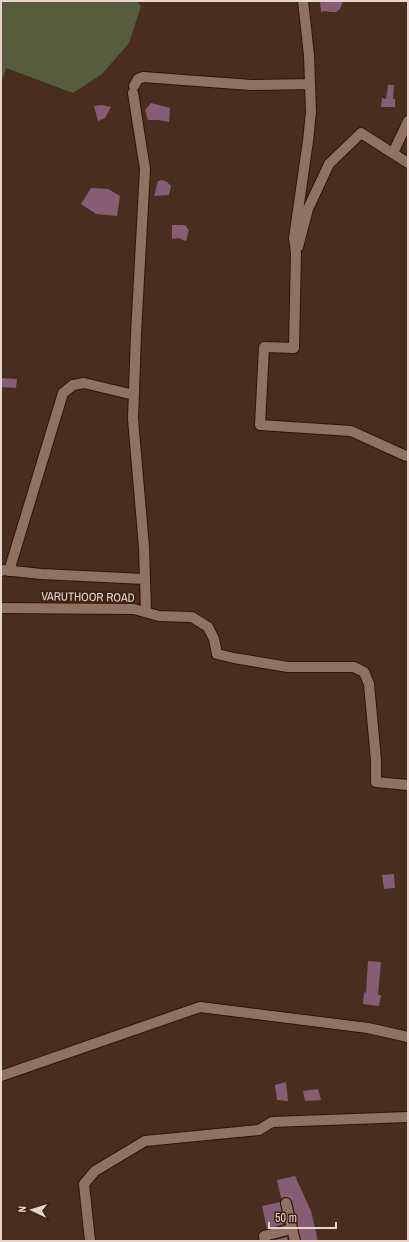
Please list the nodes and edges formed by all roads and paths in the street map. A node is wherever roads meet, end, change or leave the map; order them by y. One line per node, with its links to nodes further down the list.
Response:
1 (303, 1): 2 (street)
2 (310, 84): 6 (street); 7 (street)
3 (408, 121): 4 (street)
4 (393, 153): 5 (street); 6 (street)
5 (408, 162)
6 (296, 253): 8 (street)
7 (134, 395): 9 (street); 10 (street)
8 (408, 455)
9 (5, 571): 10 (street)
10 (144, 579): 12 (street)
11 (1, 608): 12 (street, VARUTHOOR ROAD)
12 (146, 612): 13 (street, VARUTHOOR ROAD)
13 (408, 785)
14 (408, 1037): 15 (street)
15 (1, 1076)
16 (408, 1117): 19 (street)
17 (286, 1203): 18 (street)
18 (292, 1229): 20 (street); 21 (street)
19 (90, 1241)
20 (265, 1241)
21 (295, 1241)

